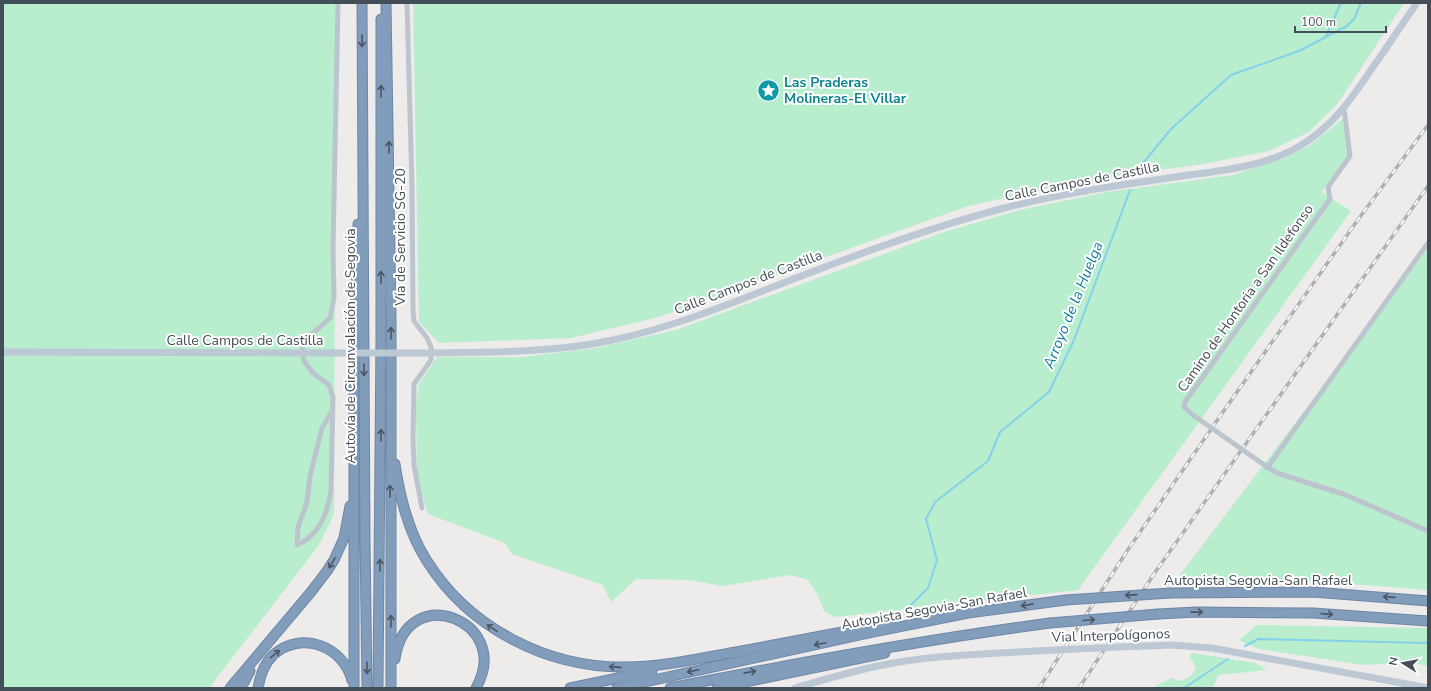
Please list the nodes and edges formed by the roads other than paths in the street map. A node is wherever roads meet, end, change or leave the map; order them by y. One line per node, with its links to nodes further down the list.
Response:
1 (338, 3): 11 (street)
2 (362, 3): 7 (highway, Autovía de Circunvalación de Segovia, one-way to 7)
3 (381, 3): 31 (highway, one-way to 3)
4 (386, 3): 13 (highway, one-way to 4)
5 (407, 3): 12 (street, Vía de Servicio SG-20)
6 (1417, 3): 8 (main road, Calle Campos de Castilla)
7 (362, 79): 15 (highway); 30 (highway, Autovía de Circunvalación de Segovia, one-way to 30)
8 (1344, 109): 12 (main road, Calle Campos de Castilla); 16 (street, Camino de Hontoria a San Ildefonso, bridge)
9 (1428, 243): 16 (street)
10 (4, 352): 11 (main road, Calle Campos de Castilla)
11 (302, 353): 12 (main road, Calle Campos de Castilla, bridge); 14 (street)
12 (432, 353): 17 (street)
13 (391, 370): 24 (highway, one-way to 13); 32 (highway, one-way to 13)
14 (332, 411): 14 (street)
15 (355, 449): 22 (highway, one-way to 22); 29 (highway)
16 (1267, 468): 18 (street, Camino de Hontoria a San Ildefonso)
17 (422, 508)
18 (1428, 532)
19 (1428, 601): 20 (highway, Autopista Segovia-San Rafael, one-way to 20, bridge)
20 (968, 613): 24 (highway); 35 (highway, Autopista Segovia-San Rafael, one-way to 35)
21 (1428, 621): 23 (highway, one-way to 21, bridge)
22 (286, 622): 26 (highway); 27 (highway)
23 (964, 634): 36 (highway, one-way to 23); 37 (highway)
24 (736, 652): 34 (highway)
25 (1428, 687): 38 (main road, Vial Interpolígonos, bridge)
26 (230, 688)
27 (241, 688)
28 (258, 688): 29 (highway, one-way to 29)
29 (353, 688)
30 (367, 688)
31 (378, 688)
32 (391, 688): 33 (highway)
33 (476, 688)
34 (570, 688)
35 (617, 688)
36 (670, 688)
37 (717, 688)
38 (795, 688)

